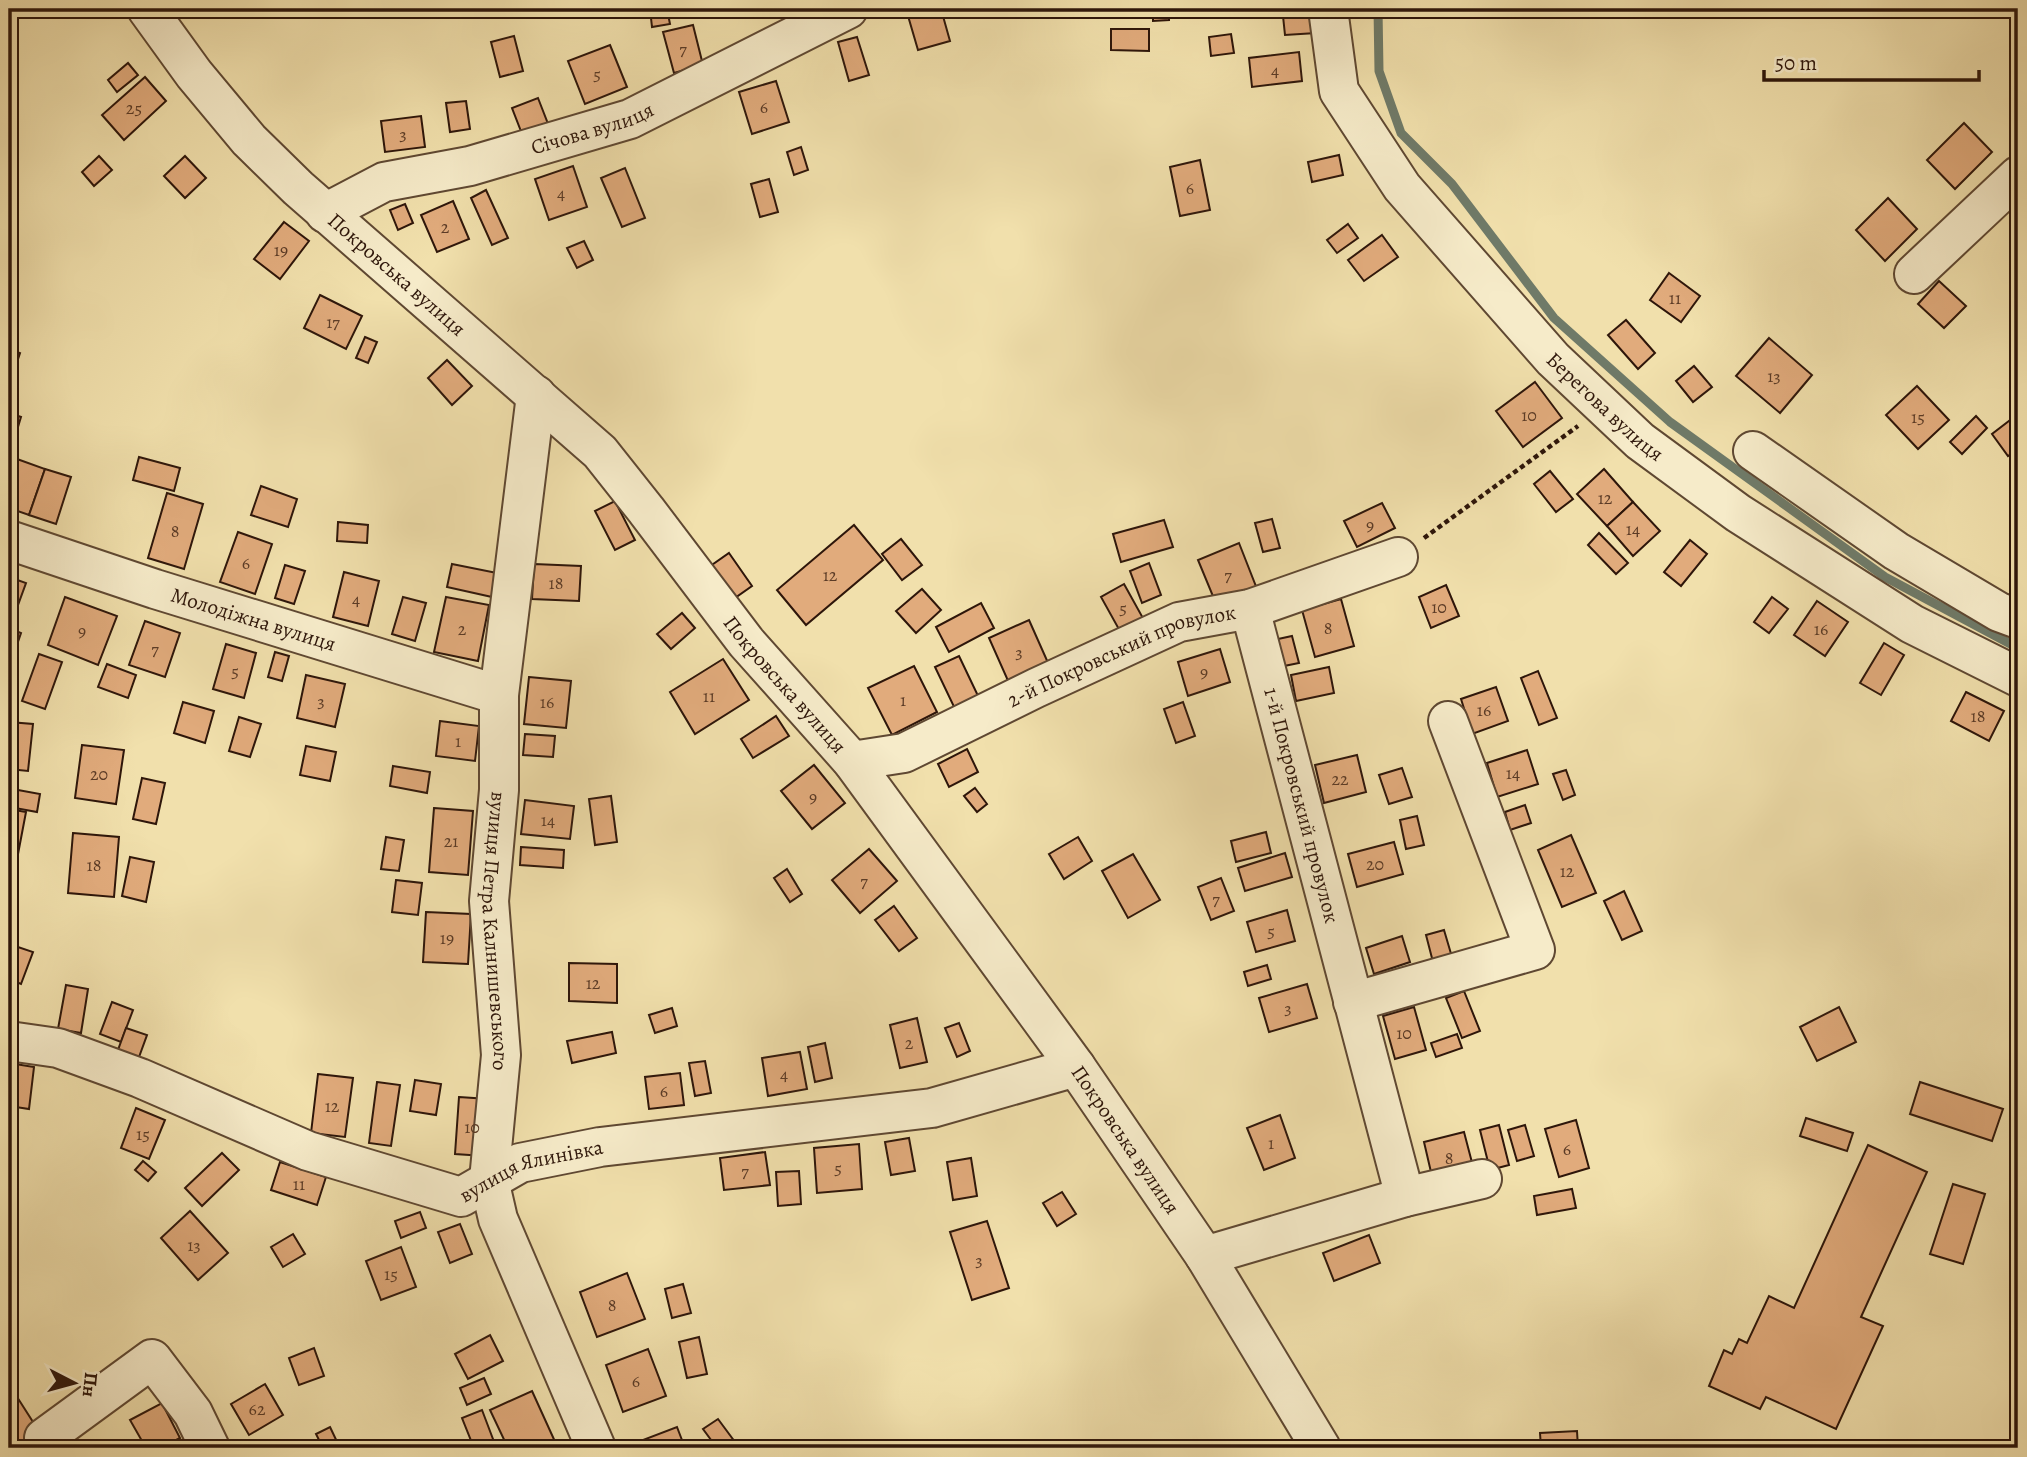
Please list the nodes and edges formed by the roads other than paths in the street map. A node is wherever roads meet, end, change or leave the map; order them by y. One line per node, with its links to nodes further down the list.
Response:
1 (147, 9): 5 (street, Покровська вулиця)
2 (848, 9): 5 (street, Січова вулиця)
3 (1328, 9): 13 (street, Берегова вулиця)
4 (2018, 176): 6 (street)
5 (325, 213): 7 (street, Покровська вулиця)
6 (1914, 274)
7 (536, 395): 14 (street, вулиця Петра Калнишевського); 16 (street, Покровська вулиця)
8 (1753, 452): 12 (street)
9 (9, 540): 14 (street, Молодіжна вулиця)
10 (1398, 557): 11 (street, 2-й Покровський провулок)
11 (1250, 609): 16 (street, 2-й Покровський провулок); 17 (street, 1-й Покровський провулок)
12 (2018, 619)
13 (2018, 677)
14 (499, 695): 21 (street, вулиця Петра Калнишевського)
15 (1448, 722): 17 (street)
16 (852, 761): 19 (street, Покровська вулиця)
17 (1353, 1002): 22 (street, 1-й Покровський провулок)
18 (9, 1041): 21 (street, вулиця Ялинівка)
19 (1076, 1067): 21 (street, вулиця Ялинівка); 23 (street, Покровська вулиця)
20 (1482, 1179): 22 (street)
21 (489, 1180): 26 (street, вулиця Петра Калнишевського)
22 (1405, 1197): 23 (street)
23 (1206, 1256): 27 (street, Покровська вулиця)
24 (44, 1438): 25 (street)
25 (210, 1448)
26 (596, 1448)
27 (1321, 1448)

